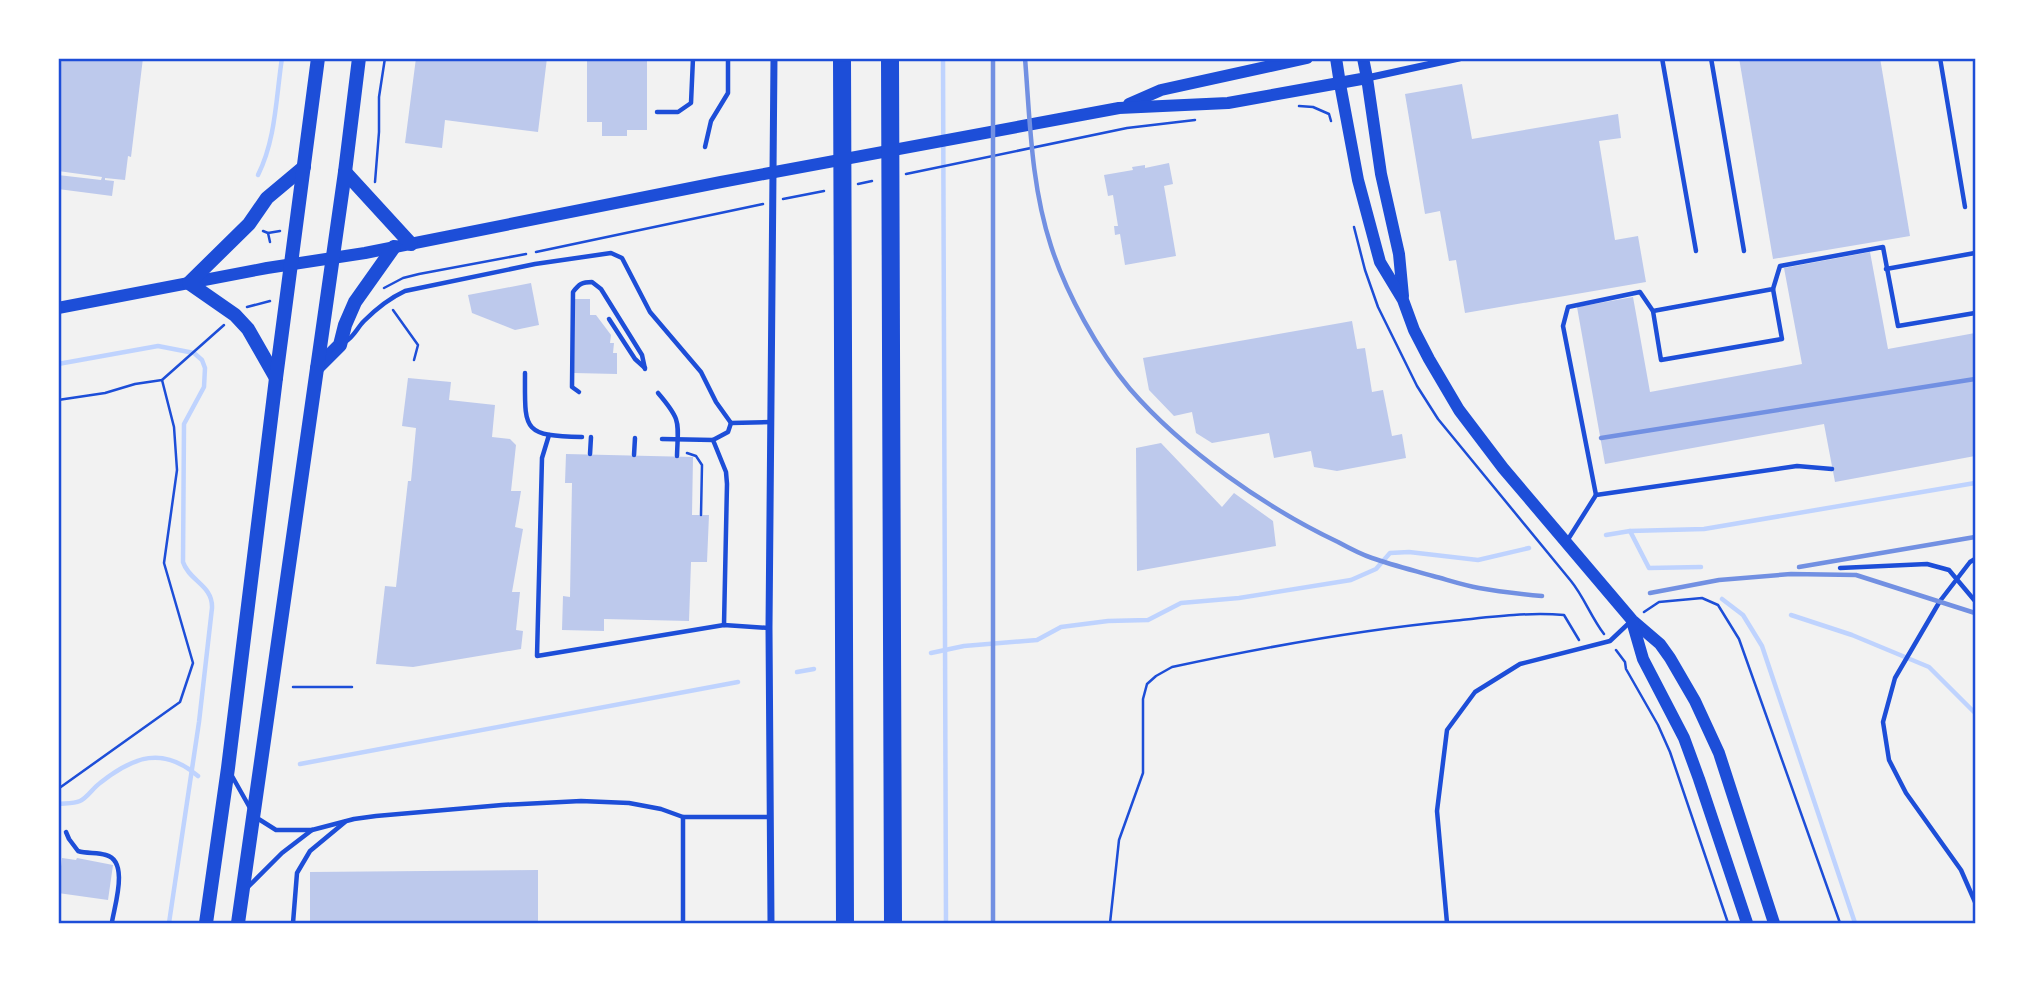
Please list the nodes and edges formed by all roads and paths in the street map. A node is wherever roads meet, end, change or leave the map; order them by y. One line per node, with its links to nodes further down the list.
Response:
1 (318, 58): 22 (main road)
2 (359, 58): 23 (main road)
3 (385, 58): 27 (path)
4 (693, 58): 19 (lane)
5 (728, 58): 21 (lane)
6 (774, 58): 63 (street)
7 (842, 58): 107 (highway)
8 (890, 58): 108 (highway)
9 (1307, 58): 18 (main road)
10 (1336, 58): 17 (main road)
11 (1363, 58): 16 (main road)
12 (1459, 58): 16 (street)
13 (1662, 58): 34 (lane)
14 (1711, 58): 35 (lane)
15 (1940, 58): 29 (lane)
16 (1367, 78): 17 (main road); 44 (main road)
17 (1340, 84): 18 (main road); 44 (main road)
18 (1119, 108): 32 (main road)
19 (657, 112)
20 (1127, 128): 24 (path)
21 (705, 147)
22 (304, 167): 38 (main road); 40 (main road)
23 (345, 172): 32 (main road); 37 (main road)
24 (896, 176)
25 (883, 179): 26 (path)
26 (856, 184)
27 (375, 186)
28 (829, 190): 42 (path)
29 (1965, 207)
30 (280, 231): 31 (path)
31 (270, 242)
32 (411, 244): 33 (main road)
33 (394, 247): 37 (main road); 53 (main road)
34 (1696, 251)
35 (1744, 251)
36 (1975, 253): 39 (lane)
37 (331, 257): 38 (main road); 55 (main road)
38 (292, 263): 40 (main road); 57 (main road)
39 (1886, 269): 41 (lane); 50 (lane)
40 (189, 283): 46 (main road); 57 (main road)
41 (1773, 289): 49 (lane); 49 (lane)
42 (380, 290)
43 (1372, 290): 84 (path)
44 (1403, 300): 78 (main road)
45 (270, 301): 48 (path)
46 (58, 308)
47 (392, 308): 54 (path)
48 (243, 309)
49 (1653, 311): 76 (lane)
50 (1975, 313)
51 (609, 319): 59 (lane)
52 (225, 324): 58 (path)
53 (340, 345): 55 (main road); 62 (lane)
54 (414, 360)
55 (317, 368): 93 (main road)
56 (525, 373): 64 (lane)
57 (276, 378): 91 (main road)
58 (162, 380): 61 (path); 92 (path)
59 (579, 392)
60 (659, 394): 69 (lane)
61 (58, 400)
62 (731, 422): 63 (lane); 70 (lane)
63 (771, 422): 86 (street)
64 (549, 435): 65 (lane); 85 (lane)
65 (582, 437)
66 (591, 437): 72 (lane)
67 (635, 438): 73 (lane)
68 (662, 439): 69 (lane)
69 (678, 439): 70 (lane); 71 (lane)
70 (713, 440): 85 (lane)
71 (677, 450): 74 (lane); 77 (path)
72 (590, 454)
73 (634, 455)
74 (677, 456)
75 (1832, 469): 76 (lane)
76 (1597, 495): 78 (lane)
77 (701, 515)
78 (1566, 542): 83 (main road)
79 (1975, 559): 81 (lane)
80 (1840, 568): 81 (lane)
81 (1957, 579): 82 (lane); 100 (lane)
82 (1975, 601)
83 (1632, 620): 87 (lane); 112 (main road); 113 (main road); 114 (path)
84 (1597, 624)
85 (724, 625): 86 (lane)
86 (769, 628): 95 (street)
87 (1583, 647): 109 (path); 110 (lane)
88 (1625, 662): 111 (path)
89 (293, 687): 90 (path)
90 (352, 687)
91 (228, 768): 93 (lane); 102 (main road)
92 (58, 789)
93 (254, 816): 97 (lane); 99 (main road)
94 (683, 817): 95 (lane); 96 (lane); 105 (lane)
95 (770, 817): 106 (street)
96 (346, 821): 97 (lane); 104 (lane)
97 (312, 830): 99 (lane)
98 (66, 832): 101 (lane)
99 (243, 892): 103 (main road)
100 (1975, 902)
101 (112, 922)
102 (206, 923)
103 (238, 923)
104 (293, 923)
105 (683, 923)
106 (771, 923)
107 (845, 923)
108 (893, 923)
109 (1110, 923)
110 (1447, 923)
111 (1728, 923)
112 (1747, 923)
113 (1774, 923)
114 (1840, 923)

